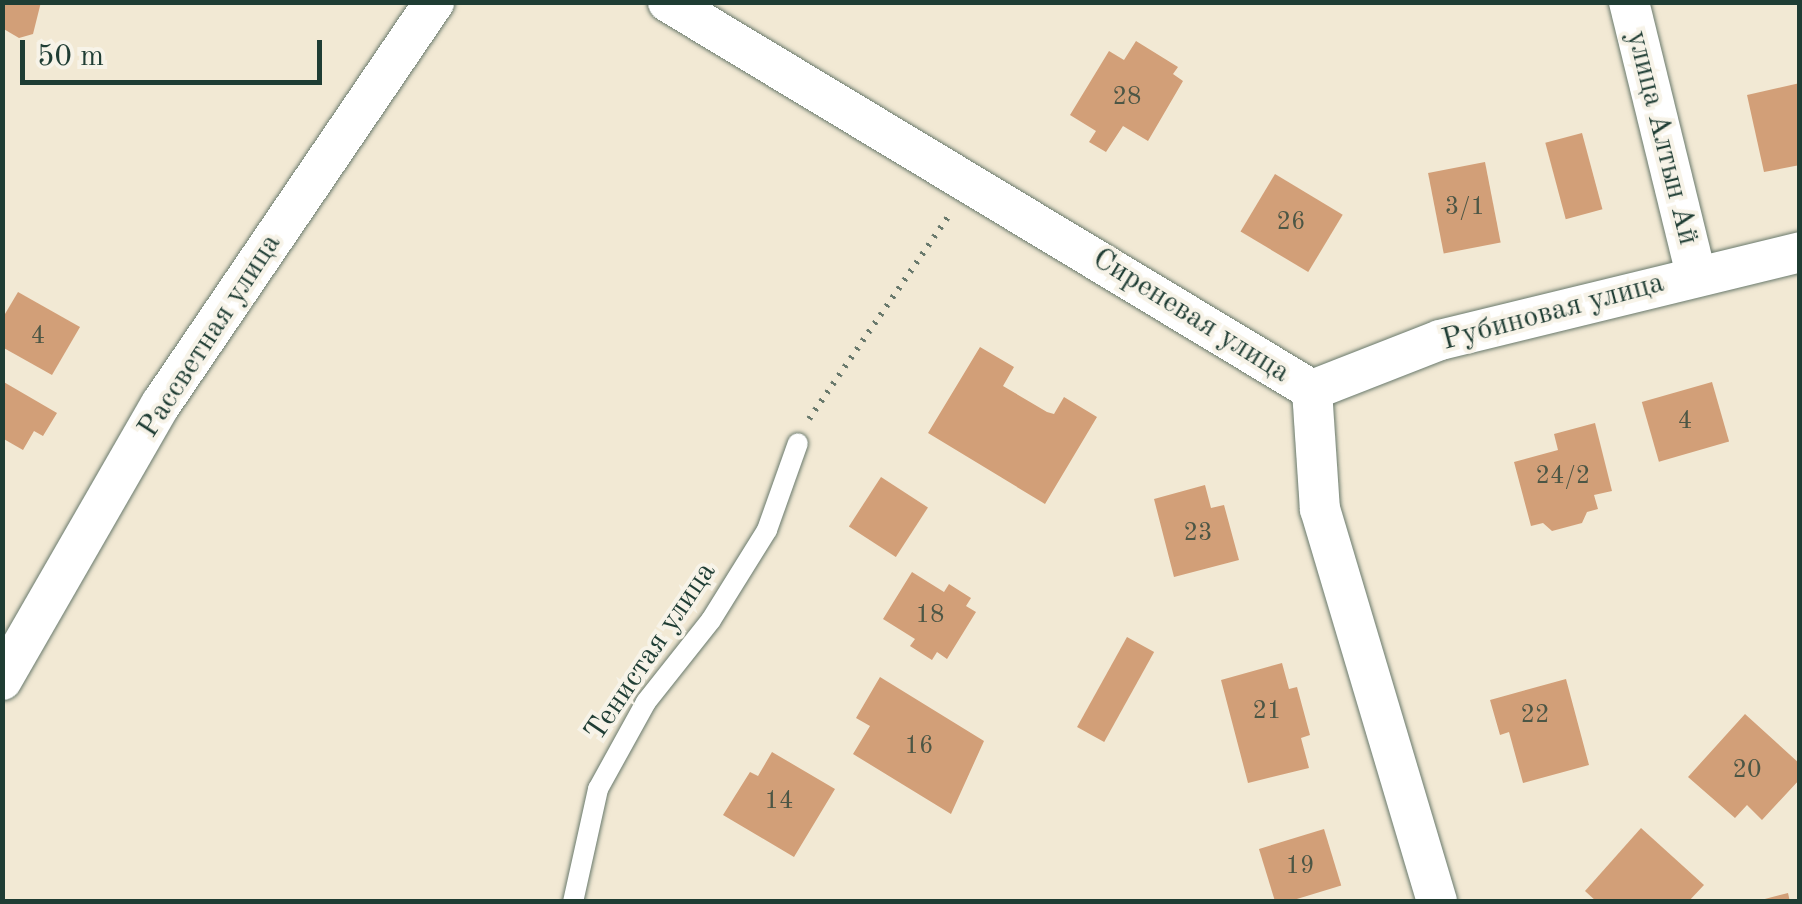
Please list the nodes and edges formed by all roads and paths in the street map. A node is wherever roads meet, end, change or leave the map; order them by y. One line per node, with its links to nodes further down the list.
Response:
1 (434, 2): 10 (street, Рассветная улица)
2 (668, 2): 4 (street, Сиреневая улица)
3 (1629, 2): 7 (street, улица Алтын Ай)
4 (722, 14): 5 (street, Сиреневая улица)
5 (971, 180): 8 (street, Сиреневая улица); 9 (path)
6 (1800, 252): 7 (street, Рубиновая улица)
7 (1696, 274): 8 (street, Рубиновая улица)
8 (1312, 390): 12 (street, Сиреневая улица)
9 (798, 443): 11 (lane, Тенистая улица)
10 (2, 680)
11 (573, 902)
12 (1437, 902)

